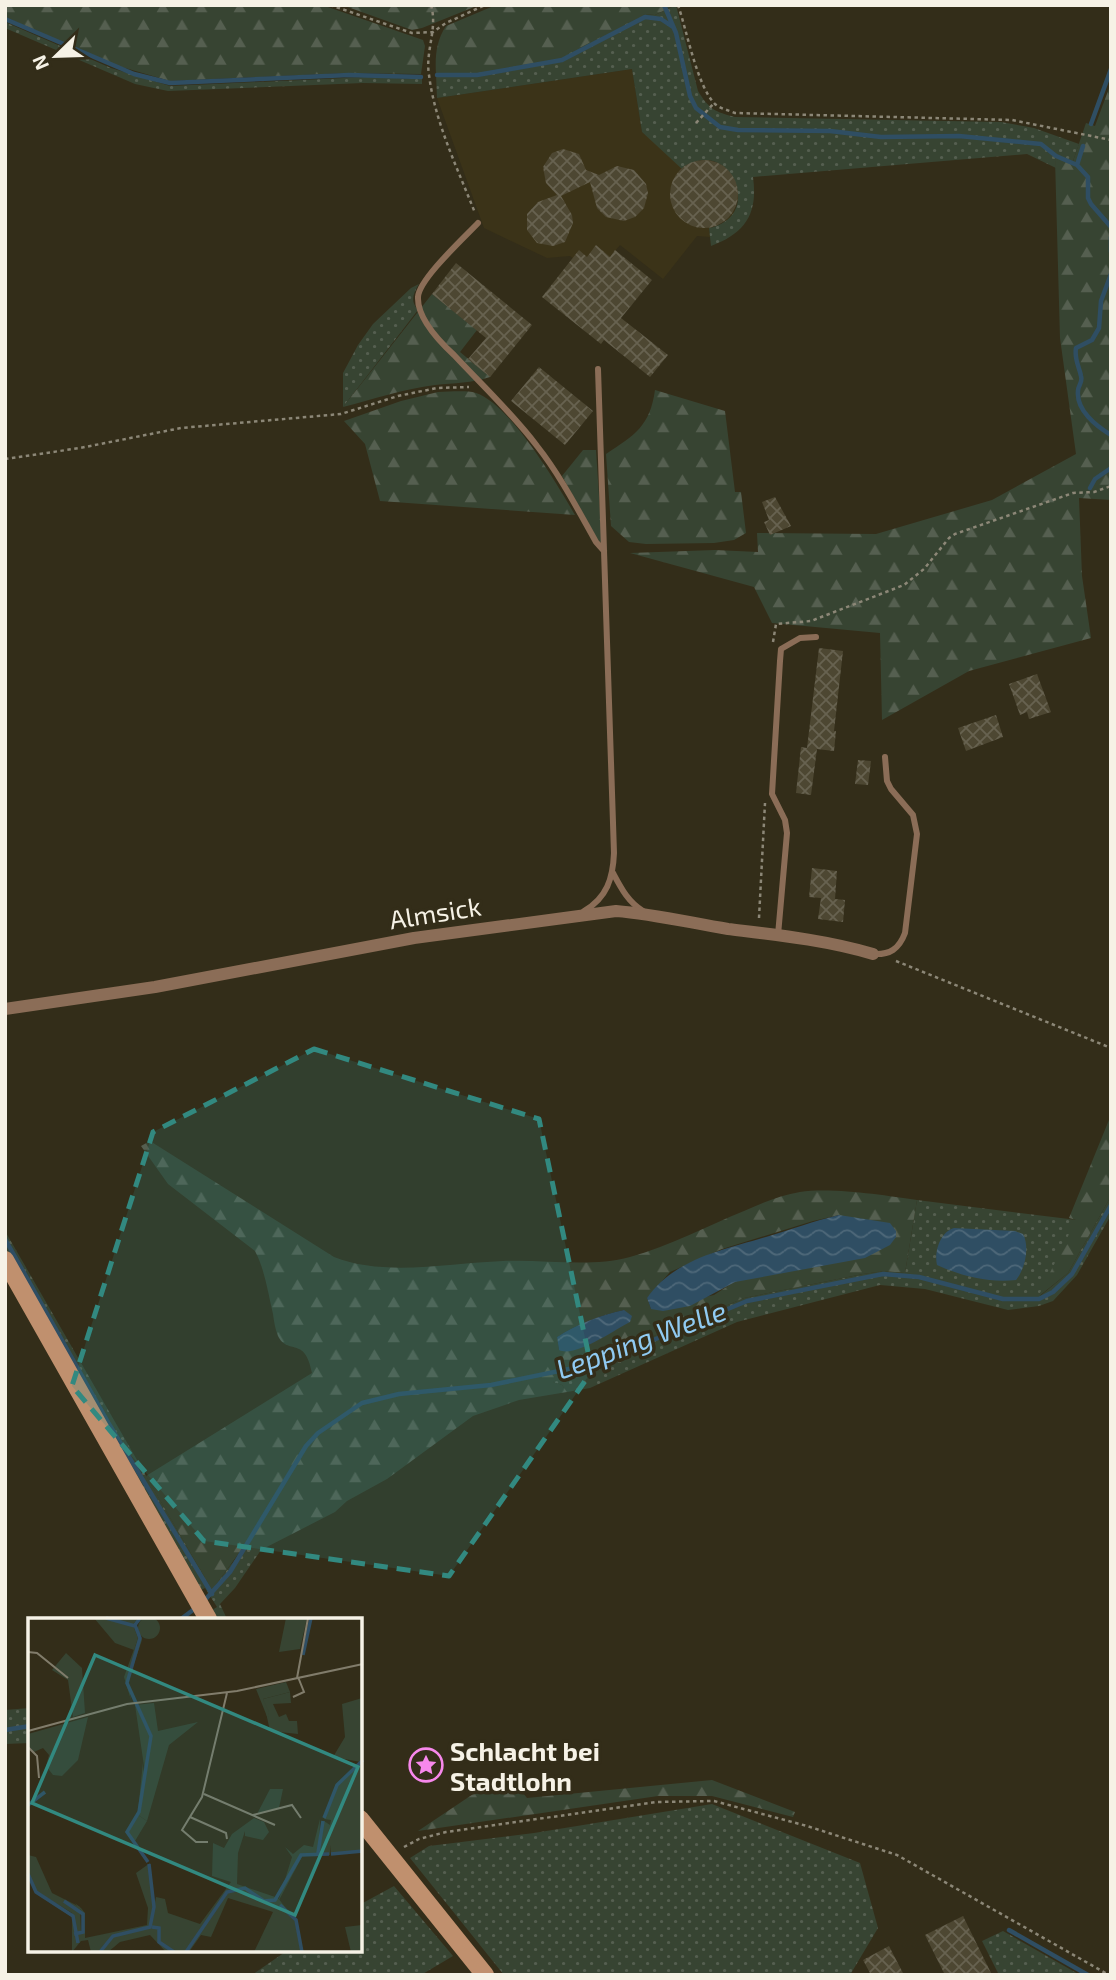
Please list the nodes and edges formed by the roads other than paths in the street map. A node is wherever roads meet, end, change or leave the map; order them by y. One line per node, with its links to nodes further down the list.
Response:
1 (478, 223): 3 (lane)
2 (598, 369): 3 (lane)
3 (604, 551): 6 (lane)
4 (816, 638): 9 (lane)
5 (885, 757): 10 (lane)
6 (613, 873): 7 (lane); 8 (lane)
7 (579, 914): 8 (street, Almsick); 11 (street, Almsick)
8 (648, 914): 9 (street, Almsick)
9 (778, 936): 10 (street, Almsick)
10 (878, 954)
11 (5, 1009)
12 (5, 1260): 13 (street)
13 (207, 1618)
14 (362, 1822): 15 (street)
15 (485, 1975)

